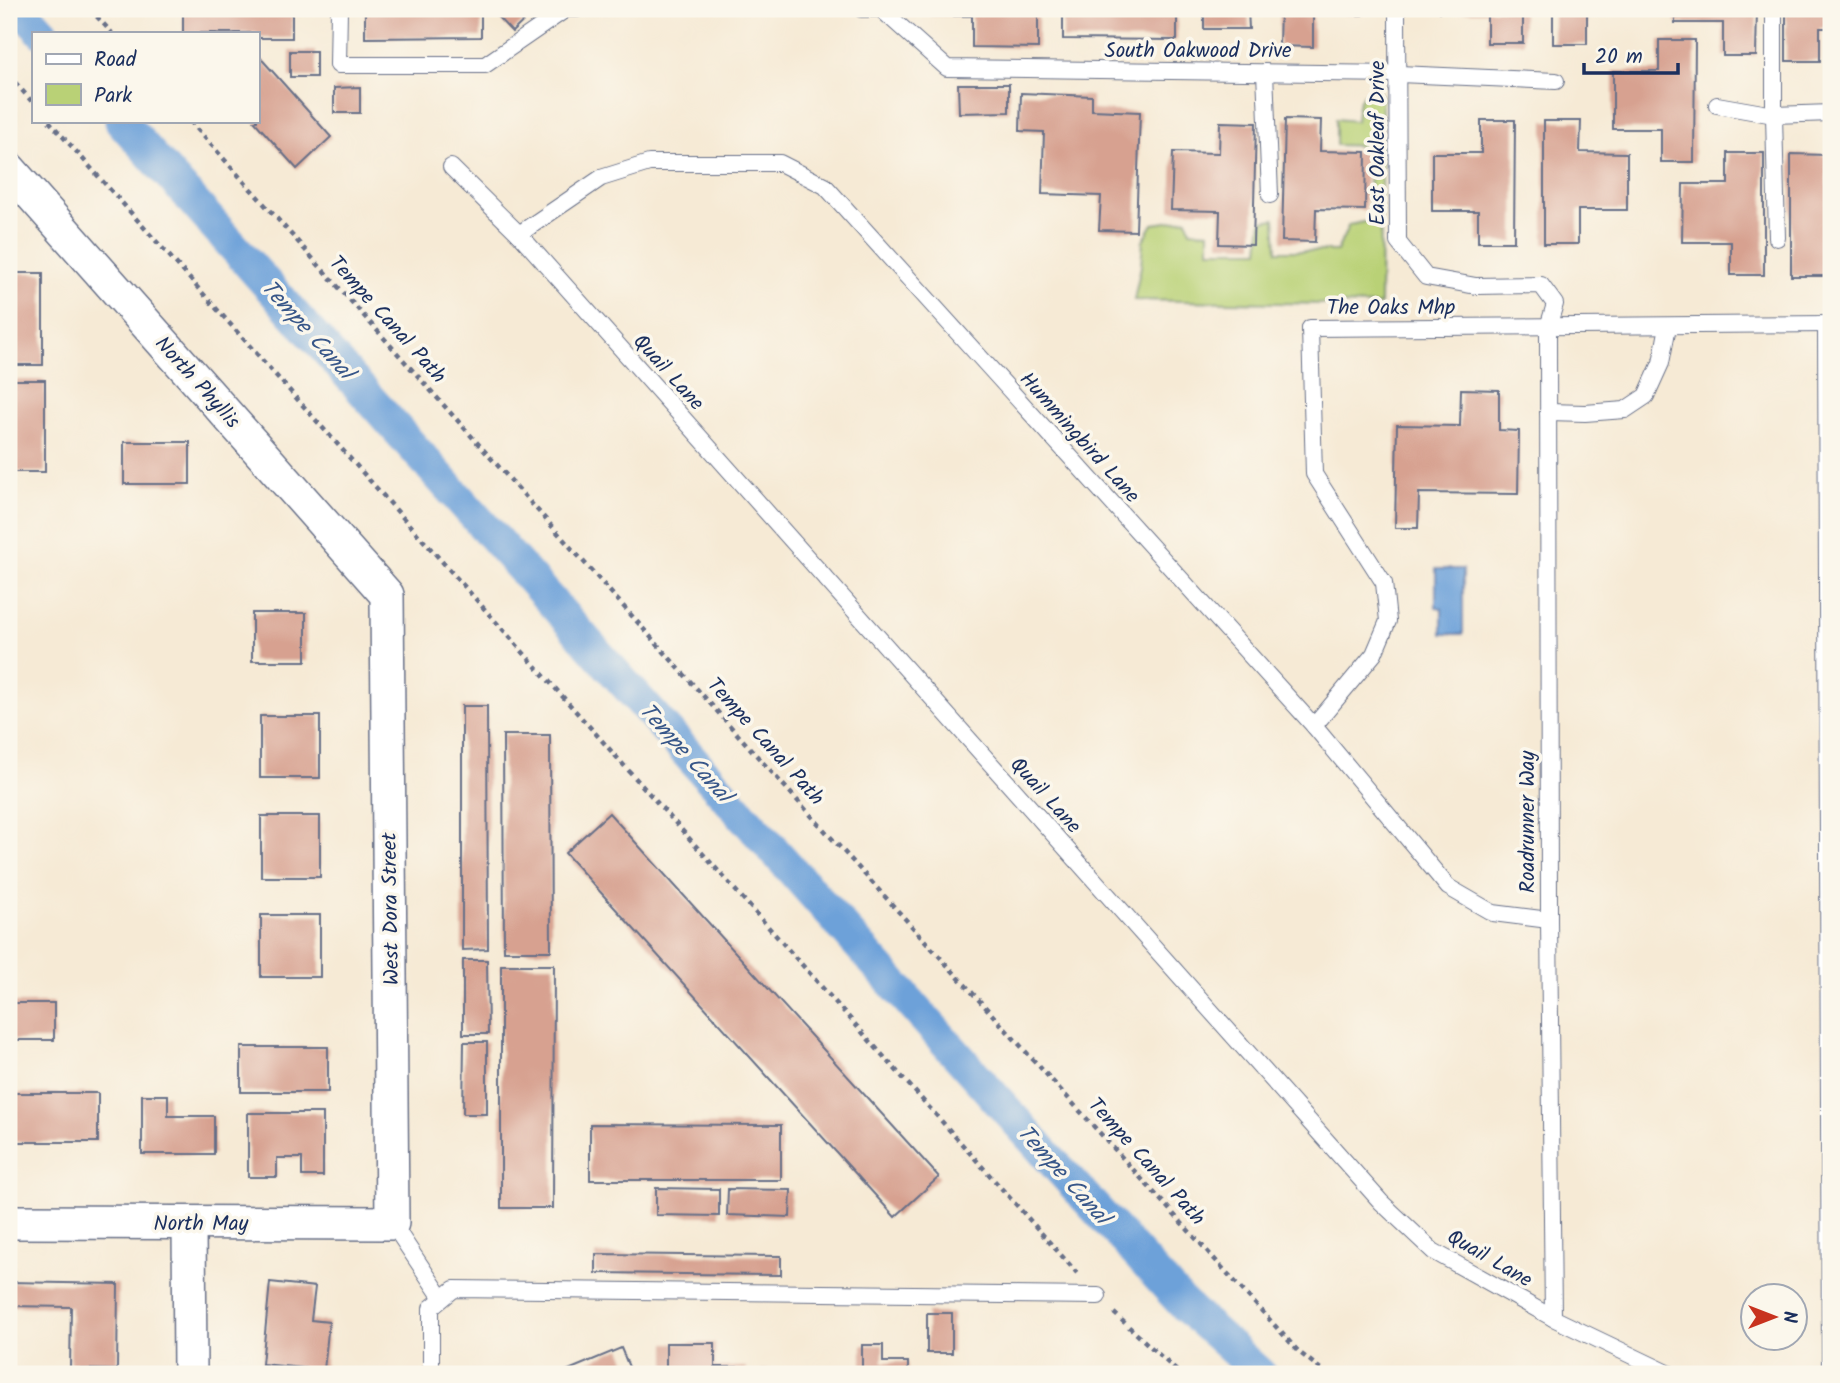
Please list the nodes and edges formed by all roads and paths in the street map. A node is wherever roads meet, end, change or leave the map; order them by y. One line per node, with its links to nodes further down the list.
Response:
1 (90, 9): 7 (path)
2 (339, 9): 3 (lane)
3 (576, 9)
4 (861, 9): 8 (lane, South Oakwood Drive)
5 (1397, 9): 9 (lane, East Oakleaf Drive)
6 (1774, 9): 15 (lane)
7 (111, 32)
8 (1265, 72): 9 (lane, South Oakwood Drive); 20 (lane)
9 (1399, 74): 11 (lane, South Oakwood Drive); 23 (lane, East Oakleaf Drive)
10 (9, 75): 12 (path)
11 (1556, 81)
12 (32, 102)
13 (1717, 105): 15 (lane)
14 (1831, 113): 15 (lane)
15 (1774, 115): 22 (lane)
16 (50, 122): 34 (path)
17 (191, 122): 40 (path, Tempe Canal Path)
18 (451, 167): 21 (lane, Quail Lane)
19 (9, 169): 28 (street, North Phyllis)
20 (1270, 195)
21 (519, 234): 29 (lane, Hummingbird Lane); 36 (lane, Quail Lane)
22 (1777, 238)
23 (1541, 285): 26 (lane, Roadrunner Way)
24 (1829, 324): 25 (lane, The Oaks Mhp); 42 (lane)
25 (1668, 326): 26 (lane, The Oaks Mhp); 27 (lane)
26 (1548, 327): 27 (lane, Roadrunner Way); 29 (lane, The Oaks Mhp)
27 (1548, 412): 30 (lane, Roadrunner Way)
28 (387, 595): 33 (street, West Dora Street)
29 (1314, 726): 30 (lane, Hummingbird Lane)
30 (1549, 920): 36 (lane, Roadrunner Way)
31 (9, 1222): 32 (street, North May)
32 (189, 1223): 33 (street, North May); 37 (street)
33 (393, 1223): 35 (lane)
34 (1098, 1296): 35 (lane); 39 (path)
35 (443, 1298): 38 (lane)
36 (1553, 1318): 41 (lane, Quail Lane)
37 (190, 1374)
38 (431, 1374)
39 (1180, 1374)
40 (1327, 1374)
41 (1670, 1374)
42 (1830, 1374)

